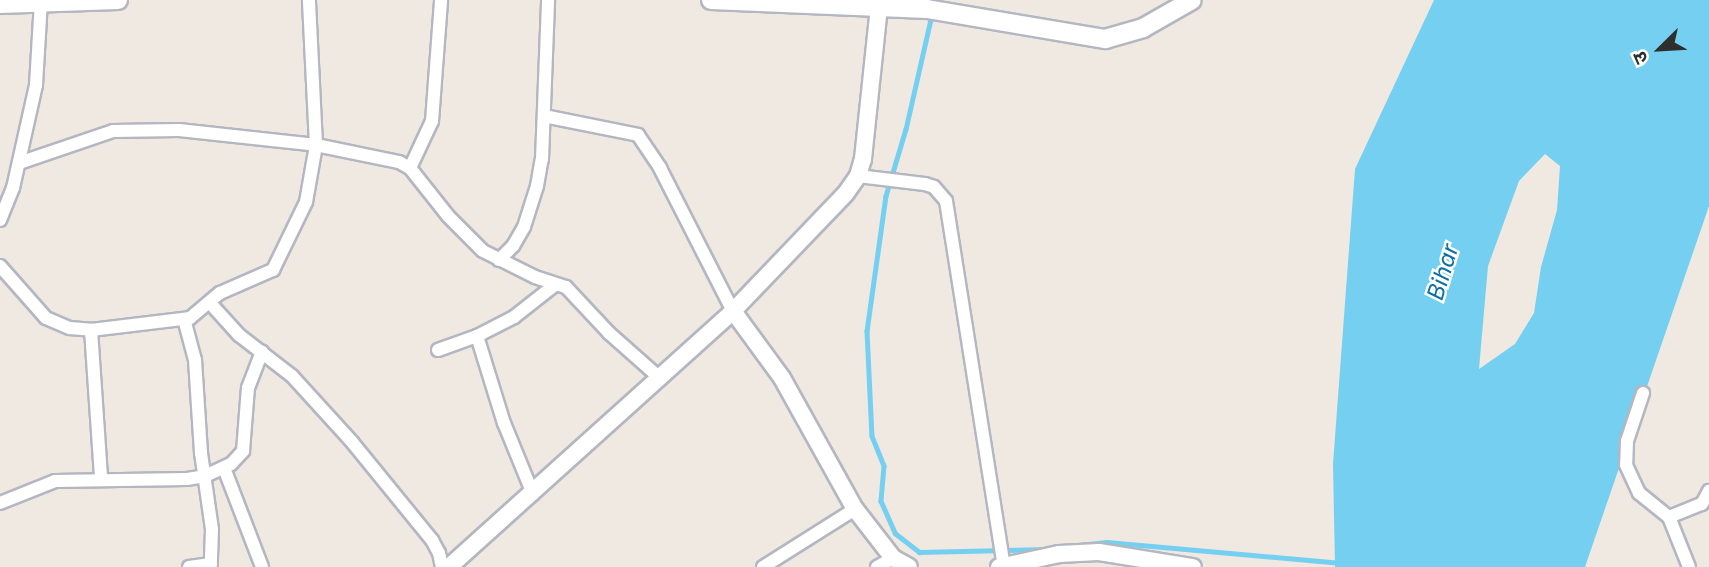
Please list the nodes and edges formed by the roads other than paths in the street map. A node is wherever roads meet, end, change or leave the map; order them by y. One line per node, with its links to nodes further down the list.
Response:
1 (118, 0): 7 (main road)
2 (309, 0): 12 (street)
3 (441, 0): 14 (street)
4 (548, 0): 11 (street)
5 (711, 0): 10 (main road)
6 (1192, 0): 10 (main road)
7 (89, 1): 8 (main road)
8 (41, 2): 9 (main road); 13 (street)
9 (0, 4)
10 (878, 6): 15 (street)
11 (544, 116): 19 (street); 23 (street)
12 (316, 145): 13 (street); 14 (street); 22 (street)
13 (19, 163): 17 (street)
14 (410, 168): 19 (street)
15 (858, 176): 23 (street); 41 (street)
16 (0, 183): 17 (street)
17 (13, 188): 18 (street)
18 (0, 220)
19 (499, 260): 21 (street)
20 (0, 266): 25 (street)
21 (556, 284): 26 (street); 29 (street)
22 (210, 303): 24 (street); 28 (street)
23 (733, 311): 29 (street); 37 (street)
24 (184, 319): 25 (street); 32 (street)
25 (91, 330): 33 (street)
26 (477, 336): 27 (street); 35 (street)
27 (438, 350)
28 (262, 352): 31 (street); 44 (street)
29 (661, 379): 35 (street)
30 (1643, 393): 38 (street)
31 (224, 468): 32 (street); 43 (street)
32 (205, 477): 33 (street); 40 (street)
33 (100, 478): 36 (street)
34 (1709, 491): 38 (street)
35 (533, 494): 45 (street)
36 (0, 503)
37 (855, 509): 39 (street); 46 (street)
38 (1669, 517): 50 (street)
39 (893, 558): 47 (street); 48 (street)
40 (211, 566): 42 (street)
41 (1001, 566): 49 (street)
42 (190, 567)
43 (262, 567)
44 (442, 567)
45 (449, 567)
46 (763, 567)
47 (877, 567)
48 (909, 567)
49 (1193, 567)
50 (1689, 567)

